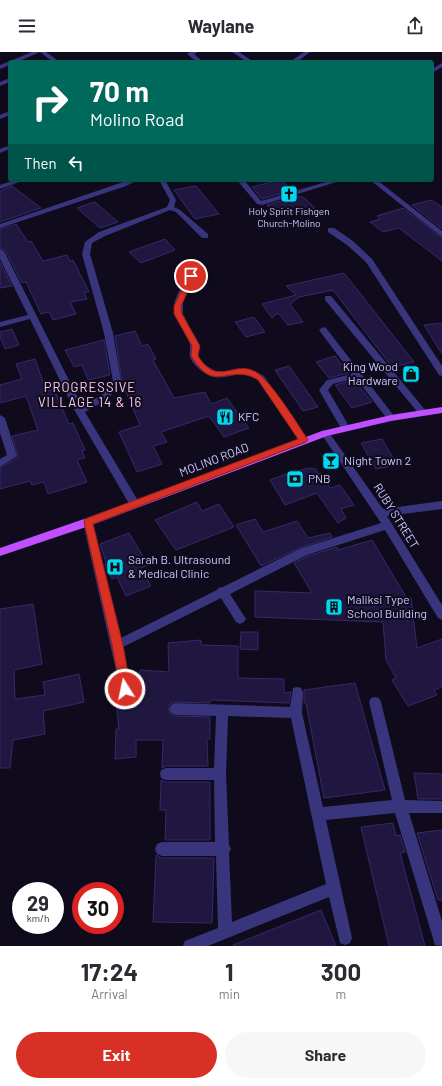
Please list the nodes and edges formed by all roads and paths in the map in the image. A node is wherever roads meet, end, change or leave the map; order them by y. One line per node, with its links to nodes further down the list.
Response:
1 (37, 52): 8 (street)
2 (43, 52): 9 (street)
3 (195, 52): 10 (street)
4 (235, 52): 11 (street)
5 (292, 52): 7 (street)
6 (307, 52): 7 (street)
7 (300, 57): 12 (street)
8 (16, 60)
9 (54, 60)
10 (198, 60)
11 (248, 60)
12 (296, 60)
13 (16, 182): 19 (street)
14 (129, 182): 21 (street)
15 (163, 182): 20 (street)
16 (242, 182): 17 (street)
17 (334, 182)
18 (376, 182): 23 (street)
19 (0, 188)
20 (170, 208): 24 (street); 34 (street)
21 (0, 226)
22 (331, 230): 31 (street)
23 (442, 235)
24 (205, 236)
25 (0, 251): 28 (street)
26 (191, 276): 40 (street)
27 (328, 298): 35 (street)
28 (32, 316): 29 (street); 34 (street)
29 (0, 325)
30 (323, 330): 32 (street)
31 (442, 372)
32 (358, 375): 37 (street); 38 (street)
33 (442, 410): 35 (main road, MOLINO ROAD)
34 (80, 411): 42 (street)
35 (423, 413): 37 (main road, MOLINO ROAD)
36 (0, 418): 41 (street)
37 (391, 418): 38 (main road, MOLINO ROAD)
38 (345, 428): 39 (main road, MOLINO ROAD)
39 (325, 433): 40 (main road, MOLINO ROAD); 44 (street, RUBY STREET)
40 (303, 440): 42 (main road, MOLINO ROAD)
41 (0, 464)
42 (135, 504): 45 (main road, MOLINO ROAD)
43 (442, 505): 44 (street)
44 (380, 514): 46 (street, RUBY STREET)
45 (88, 522): 47 (main road, MOLINO ROAD); 51 (street)
46 (387, 525): 48 (street); 49 (street, RUBY STREET)
47 (0, 552)
48 (222, 592): 50 (street); 51 (street)
49 (442, 615)
50 (240, 619)
51 (117, 645): 52 (street)
52 (125, 689)
53 (297, 692): 57 (street)
54 (375, 702): 60 (street)
55 (175, 709): 56 (street)
56 (222, 712): 57 (street); 59 (street)
57 (296, 713): 62 (street)
58 (166, 774): 59 (street)
59 (220, 774): 64 (street)
60 (400, 806): 61 (street); 62 (street); 68 (street)
61 (442, 807)
62 (317, 814): 65 (street)
63 (162, 849): 64 (street)
64 (224, 849): 66 (street)
65 (333, 888): 66 (street); 67 (street)
66 (225, 932): 69 (street)
67 (345, 938)
68 (442, 945)
69 (190, 946)

